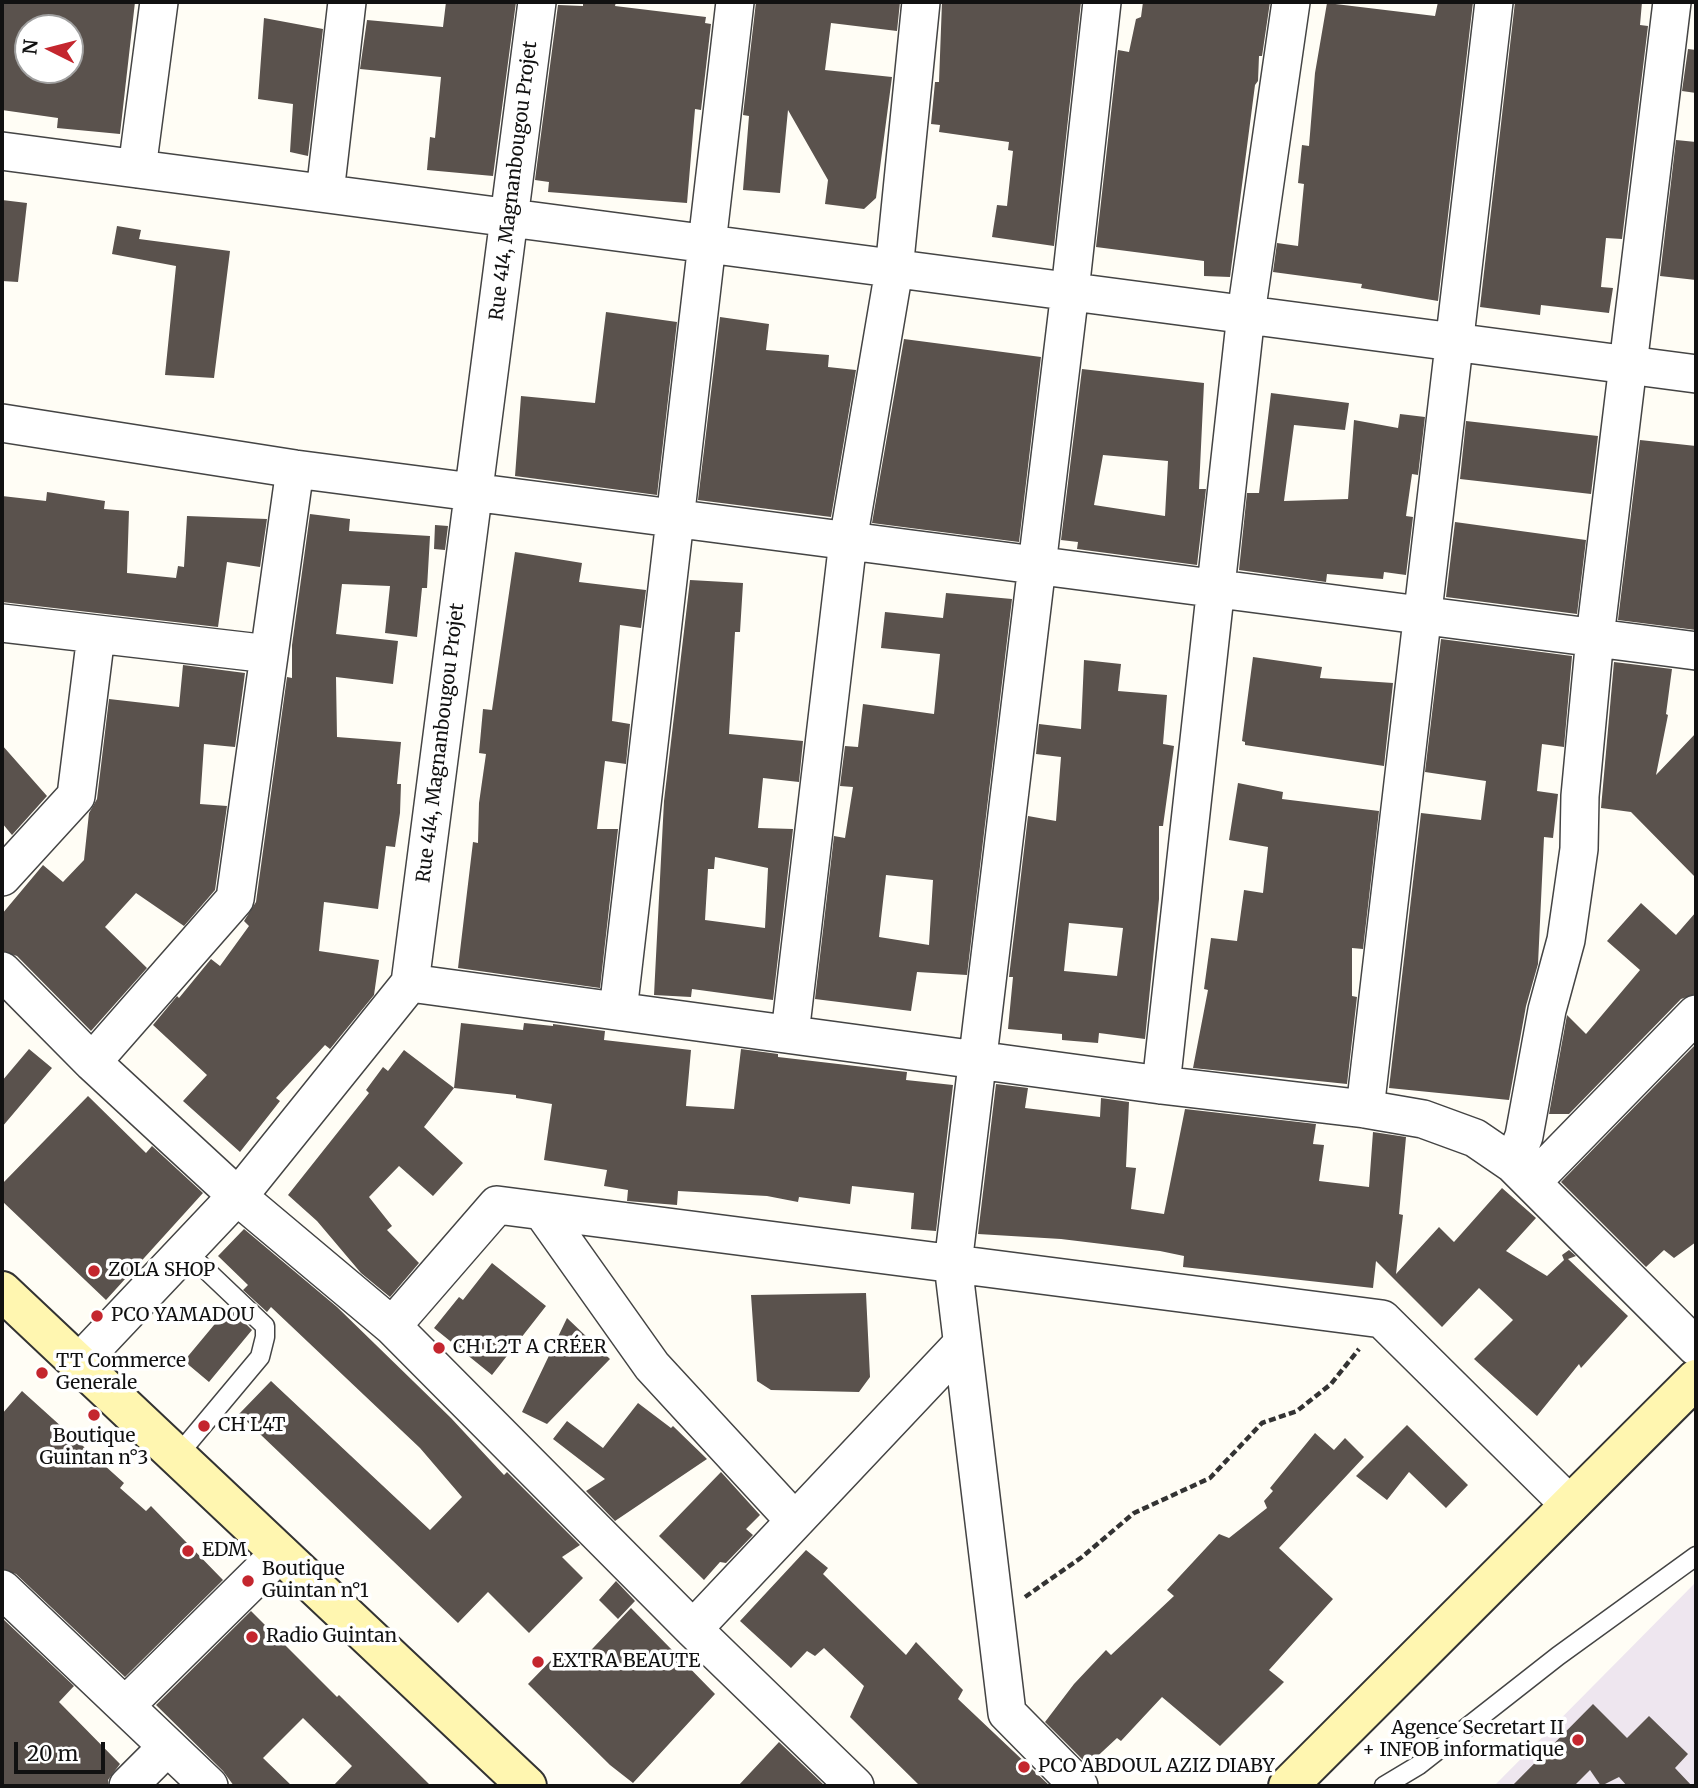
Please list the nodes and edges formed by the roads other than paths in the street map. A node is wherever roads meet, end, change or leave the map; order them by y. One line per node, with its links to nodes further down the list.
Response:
1 (159, 2): 11 (street)
2 (348, 2): 12 (street)
3 (537, 2): 13 (street, Rue 414, Magnanbougou Projet)
4 (735, 2): 14 (street)
5 (921, 2): 15 (street)
6 (1102, 2): 16 (street)
7 (1291, 2): 17 (street)
8 (1494, 2): 18 (street)
9 (1672, 2): 19 (street)
10 (2, 151): 11 (street)
11 (137, 169): 12 (street)
12 (325, 193): 13 (street)
13 (509, 218): 14 (street); 23 (street, Rue 414, Magnanbougou Projet)
14 (705, 243): 15 (street); 24 (street)
15 (894, 270): 16 (street); 25 (street)
16 (1070, 291): 17 (street); 26 (street)
17 (1246, 314): 18 (street); 27 (street)
18 (1455, 342): 19 (street); 28 (street)
19 (1629, 365): 20 (street); 31 (street)
20 (1696, 374)
21 (2, 423): 22 (street)
22 (295, 469): 23 (street); 33 (street)
23 (474, 492): 24 (street); 36 (street, Rue 414, Magnanbougou Projet)
24 (674, 519): 25 (street); 37 (street)
25 (848, 541): 26 (street); 39 (street)
26 (1037, 565): 27 (street); 40 (street)
27 (1218, 589): 28 (street); 42 (street)
28 (1423, 615): 31 (street); 43 (street)
29 (2, 623): 30 (street)
30 (96, 635): 33 (street); 34 (street)
31 (1595, 637): 32 (street); 44 (street)
32 (1696, 651)
33 (269, 654): 41 (street)
34 (2, 877)
35 (2, 971): 41 (street)
36 (410, 982): 37 (street); 45 (street)
37 (618, 1011): 39 (street)
38 (1696, 1014): 44 (street)
39 (790, 1034): 40 (street)
40 (977, 1060): 42 (street); 48 (street)
41 (92, 1062): 45 (street)
42 (1161, 1085): 43 (street)
43 (1365, 1109): 44 (street)
44 (1522, 1173): 52 (street)
45 (236, 1195): 47 (street); 50 (street)
46 (542, 1211): 48 (street); 50 (street); 57 (street)
47 (185, 1250): 53 (street); 55 (lane)
48 (953, 1264): 51 (street); 56 (street)
49 (2, 1291): 53 (street)
50 (392, 1326): 61 (street)
51 (962, 1343): 57 (street); 68 (street)
52 (1696, 1347)
53 (78, 1364): 55 (street)
54 (1696, 1379): 56 (street)
55 (178, 1455): 58 (street)
56 (1570, 1505): 69 (street)
57 (795, 1521): 61 (street)
58 (280, 1553): 62 (street); 66 (street)
59 (1696, 1556): 70 (lane)
60 (2, 1589): 62 (street)
61 (693, 1629): 67 (street)
62 (125, 1706): 63 (street)
63 (167, 1747): 64 (street); 65 (street)
64 (128, 1786)
65 (209, 1786)
66 (527, 1786)
67 (855, 1786)
68 (1079, 1786)
69 (1288, 1786)
70 (1384, 1786)

